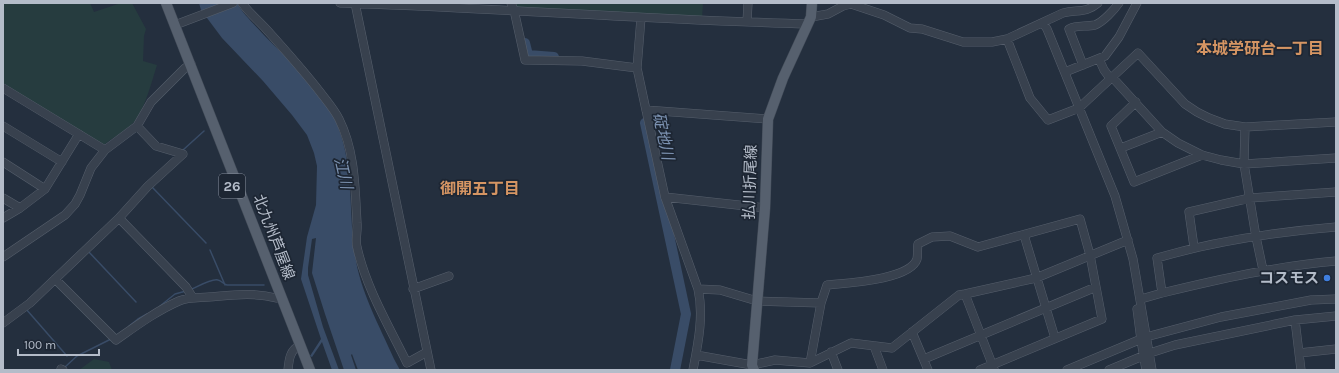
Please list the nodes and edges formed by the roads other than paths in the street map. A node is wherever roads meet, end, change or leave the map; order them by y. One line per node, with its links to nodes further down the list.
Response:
1 (159, 3): 21 (main road, 北九州芦屋線 / 26)
2 (166, 3): 17 (main road, 北九州芦屋線 / 26)
3 (242, 3): 86 (street)
4 (340, 3): 5 (street)
5 (355, 3): 12 (street); 65 (street)
6 (748, 3): 15 (street)
7 (812, 3): 14 (main road, 払川折尾線)
8 (1098, 3): 16 (street)
9 (1119, 3): 20 (street)
10 (1137, 3): 19 (street)
11 (231, 4): 17 (street)
12 (512, 7): 13 (street); 22 (street)
13 (641, 18): 15 (street); 22 (street)
14 (810, 20): 15 (street); 18 (street); 29 (main road, 払川折尾線)
15 (747, 22)
16 (1043, 23): 18 (street); 23 (street); 27 (street)
17 (175, 26): 21 (main road, 北九州芦屋線 / 26)
18 (1007, 39): 27 (street)
19 (1099, 59): 20 (street); 24 (street)
20 (1083, 65): 23 (street)
21 (188, 66): 32 (street); 70 (main road, 北九州芦屋線 / 26); 83 (main road, 北九州芦屋線 / 26)
22 (637, 68): 28 (street)
23 (1065, 72): 27 (street)
24 (1111, 78): 26 (street); 27 (street); 33 (street)
25 (3, 88): 35 (street)
26 (1136, 102): 34 (street); 36 (street)
27 (1077, 108): 55 (street)
28 (646, 110): 29 (street); 45 (street)
29 (768, 119): 49 (main road, 払川折尾線)
30 (1336, 122): 33 (street)
31 (3, 126): 41 (street)
32 (137, 126): 37 (street); 51 (street)
33 (1245, 127): 42 (street)
34 (1162, 132): 36 (street); 38 (street)
35 (79, 134): 37 (street); 41 (street)
36 (1121, 148): 38 (street)
37 (105, 150): 58 (street)
38 (1202, 155): 42 (street)
39 (1336, 158): 42 (street)
40 (3, 162): 43 (street)
41 (62, 162): 43 (street)
42 (1244, 164): 47 (street)
43 (45, 189): 48 (street)
44 (1336, 192): 47 (street)
45 (665, 197): 49 (street); 66 (street)
46 (3, 198): 48 (street)
47 (1250, 198): 54 (street); 56 (street)
48 (20, 208): 50 (street)
49 (765, 208): 73 (main road, 払川折尾線)
50 (3, 218)
51 (120, 218): 63 (street); 69 (street)
52 (1336, 227): 54 (street)
53 (1024, 235): 57 (street); 62 (street); 74 (street)
54 (1256, 237): 56 (street); 60 (street)
55 (1126, 240): 57 (street); 71 (street); 82 (street)
56 (1194, 247): 67 (street)
57 (1090, 255): 62 (street); 64 (street)
58 (3, 257)
59 (1336, 261): 60 (street)
60 (1263, 270): 67 (street)
61 (449, 276): 65 (street)
62 (1036, 278): 68 (street); 75 (street)
63 (55, 279): 69 (street); 78 (street)
64 (1096, 287): 75 (street); 81 (street)
65 (413, 289): 86 (street)
66 (698, 289): 73 (street); 90 (street)
67 (1162, 293): 71 (street)
68 (965, 294): 79 (street); 80 (street)
69 (193, 298): 70 (street)
70 (276, 298): 83 (main road, 北九州芦屋線 / 26)
71 (1141, 299): 82 (street)
72 (1336, 299): 82 (street)
73 (757, 301): 74 (street); 94 (main road, 払川折尾線)
74 (821, 303): 93 (street)
75 (1046, 308): 80 (street); 81 (street)
76 (1336, 316): 77 (street)
77 (1295, 320): 88 (street); 89 (street)
78 (3, 323)
79 (912, 332): 84 (street); 91 (street)
80 (981, 335): 91 (street); 95 (street)
81 (1055, 338): 95 (street)
82 (1143, 339): 89 (street); 106 (street)
83 (298, 346): 96 (street); 97 (main road, 北九州芦屋線 / 26); 98 (main road, 北九州芦屋線 / 26)
84 (874, 346): 87 (street); 103 (street)
85 (1336, 349): 88 (street)
86 (427, 352): 99 (street)
87 (831, 352): 93 (street); 102 (street)
88 (1299, 353): 110 (street)
89 (1147, 354): 107 (street); 108 (street); 109 (street)
90 (696, 355): 94 (street); 100 (street)
91 (924, 359): 104 (street)
92 (791, 361): 93 (street); 94 (street); 101 (street)
93 (810, 363)
94 (753, 368)
95 (994, 368): 105 (street)
96 (288, 370)
97 (303, 370)
98 (310, 370)
99 (431, 370)
100 (693, 370)
101 (793, 370)
102 (838, 370)
103 (883, 370)
104 (928, 370)
105 (980, 370)
106 (1067, 370)
107 (1109, 370)
108 (1146, 370)
109 (1152, 370)
110 (1301, 370)

